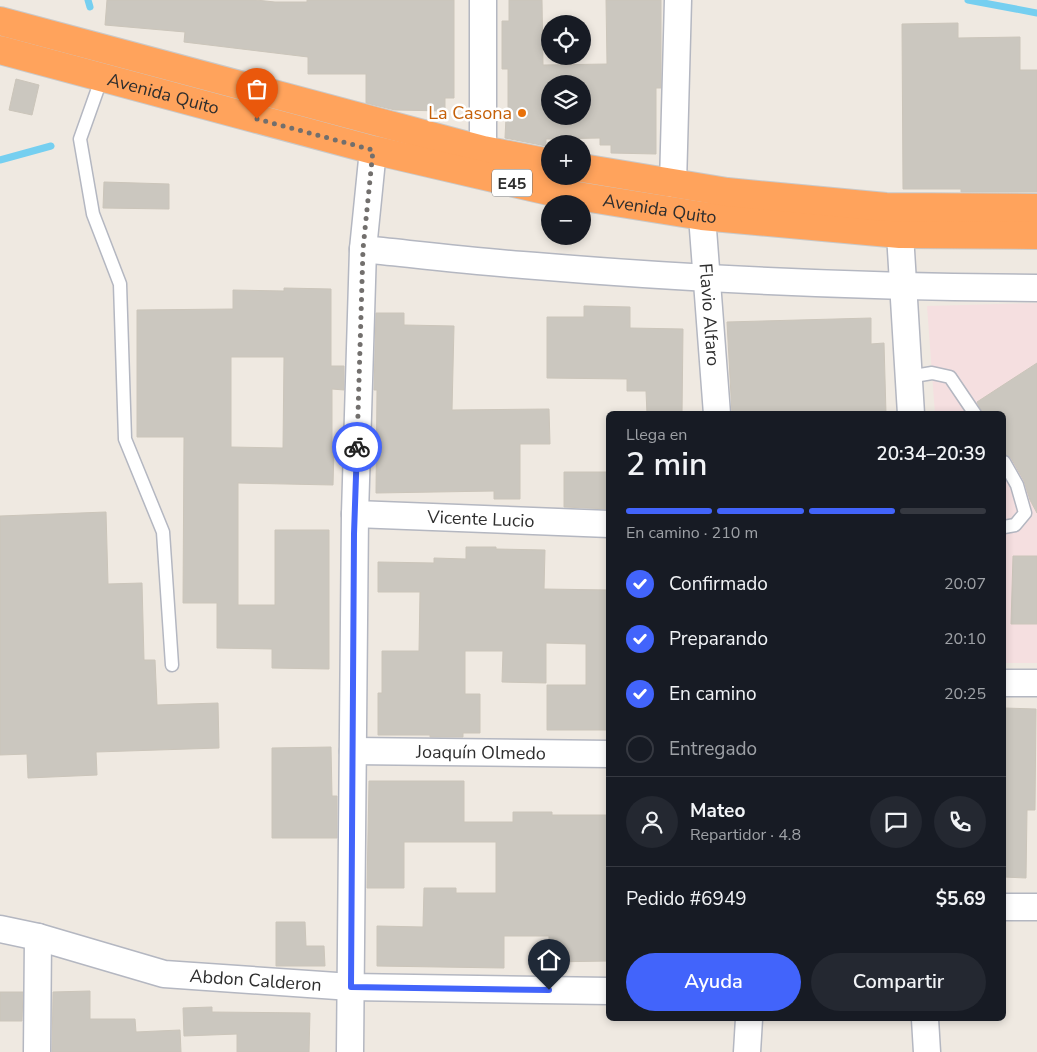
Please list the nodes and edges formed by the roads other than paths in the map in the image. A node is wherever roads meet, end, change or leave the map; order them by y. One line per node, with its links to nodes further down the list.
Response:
1 (483, 0): 7 (street)
2 (678, 0): 10 (street)
3 (0, 21): 7 (highway, Avenida Quito / E45)
4 (0, 50): 5 (highway, Avenida Quito / E45)
5 (102, 78): 6 (highway, Avenida Quito / E45); 29 (lane)
6 (373, 150): 12 (highway, Avenida Quito / E45); 15 (street)
7 (483, 150): 8 (highway, Avenida Quito / E45)
8 (541, 160)
9 (591, 170): 10 (highway, Avenida Quito)
10 (673, 184): 11 (highway, Avenida Quito)
11 (1037, 208)
12 (702, 216): 13 (highway, Avenida Quito / E45); 16 (street, Flavio Alfaro)
13 (900, 234): 14 (highway, Avenida Quito / E45); 17 (street)
14 (1037, 235)
15 (363, 249): 16 (street); 26 (street)
16 (707, 278): 17 (street); 21 (street, Flavio Alfaro)
17 (903, 287): 18 (street); 19 (street)
18 (1037, 288)
19 (908, 377): 20 (lane); 22 (street)
20 (967, 400): 23 (lane); 24 (lane)
21 (717, 411)
22 (911, 411)
23 (968, 411)
24 (973, 411)
25 (1006, 466): 28 (lane)
26 (355, 514): 27 (street, Vicente Lucio); 32 (street)
27 (606, 524)
28 (1006, 526)
29 (172, 665)
30 (1006, 683): 31 (street)
31 (1037, 683)
32 (353, 751): 33 (street, Joaquín Olmedo); 38 (street)
33 (606, 754)
34 (1006, 907): 35 (street)
35 (1037, 907)
36 (0, 929): 37 (street, Abdon Calderon)
37 (38, 937): 38 (street, Abdon Calderon); 42 (street)
38 (351, 987): 39 (street, Abdon Calderon); 43 (street)
39 (606, 991)
40 (749, 1021): 44 (street)
41 (925, 1021): 45 (street)
42 (37, 1052)
43 (350, 1052)
44 (748, 1052)
45 (927, 1052)

